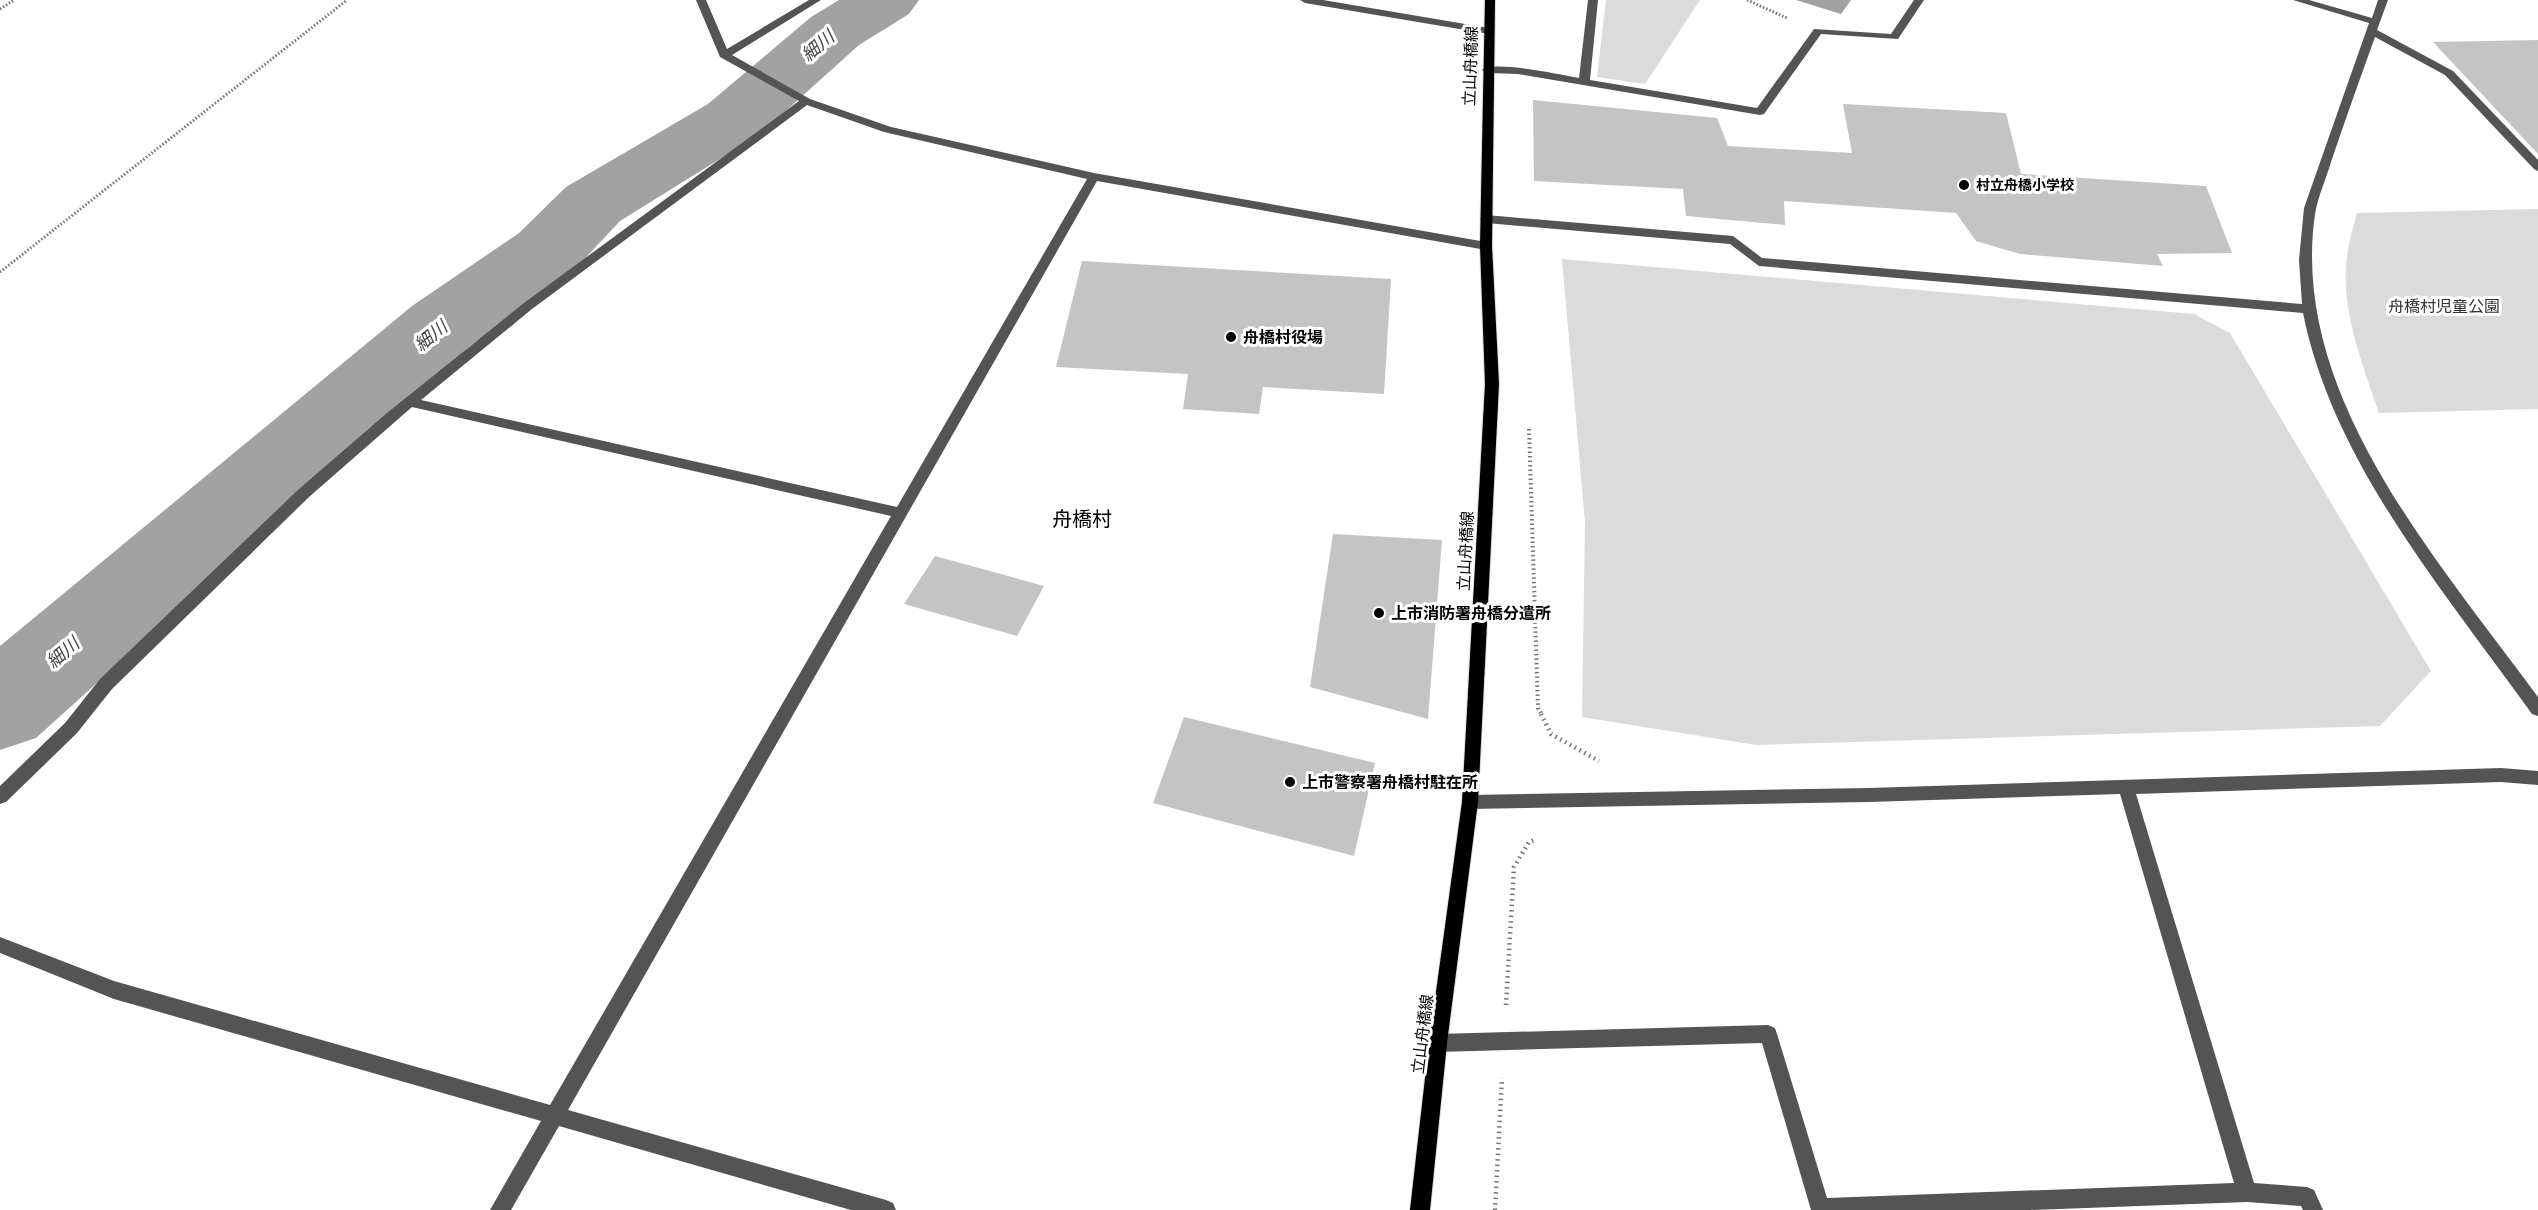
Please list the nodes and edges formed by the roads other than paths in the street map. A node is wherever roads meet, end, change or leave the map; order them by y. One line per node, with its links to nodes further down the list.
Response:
1 (701, 0): 11 (street)
2 (816, 0): 11 (street)
3 (1305, 0): 10 (street)
4 (1593, 0): 13 (street)
5 (1918, 0): 13 (street)
6 (2298, 0): 9 (street)
7 (2384, 0): 9 (street)
8 (1490, 5): 10 (main road, 立山舟橋線)
9 (2374, 27): 15 (street); 19 (street)
10 (1489, 31): 12 (main road, 立山舟橋線)
11 (724, 55): 14 (street)
12 (1487, 70): 13 (street); 17 (main road, 立山舟橋線)
13 (1584, 82)
14 (806, 101): 16 (street); 20 (street)
15 (2538, 167)
16 (1094, 177): 18 (street); 21 (street)
17 (1486, 219): 18 (main road, 立山舟橋線); 19 (street)
18 (1486, 246): 26 (main road, 立山舟橋線)
19 (2309, 309): 22 (street)
20 (409, 402): 21 (street); 25 (street)
21 (901, 513): 29 (street)
22 (2538, 709)
23 (2538, 778): 24 (street)
24 (2126, 787): 26 (street); 30 (street)
25 (0, 797)
26 (1470, 802): 28 (main road, 立山舟橋線)
27 (0, 945): 29 (street)
28 (1438, 1043): 30 (street); 33 (main road, 立山舟橋線)
29 (555, 1114): 31 (street); 32 (street)
30 (2247, 1192): 34 (street)
31 (500, 1210)
32 (886, 1210)
33 (1420, 1210)
34 (2313, 1210)

